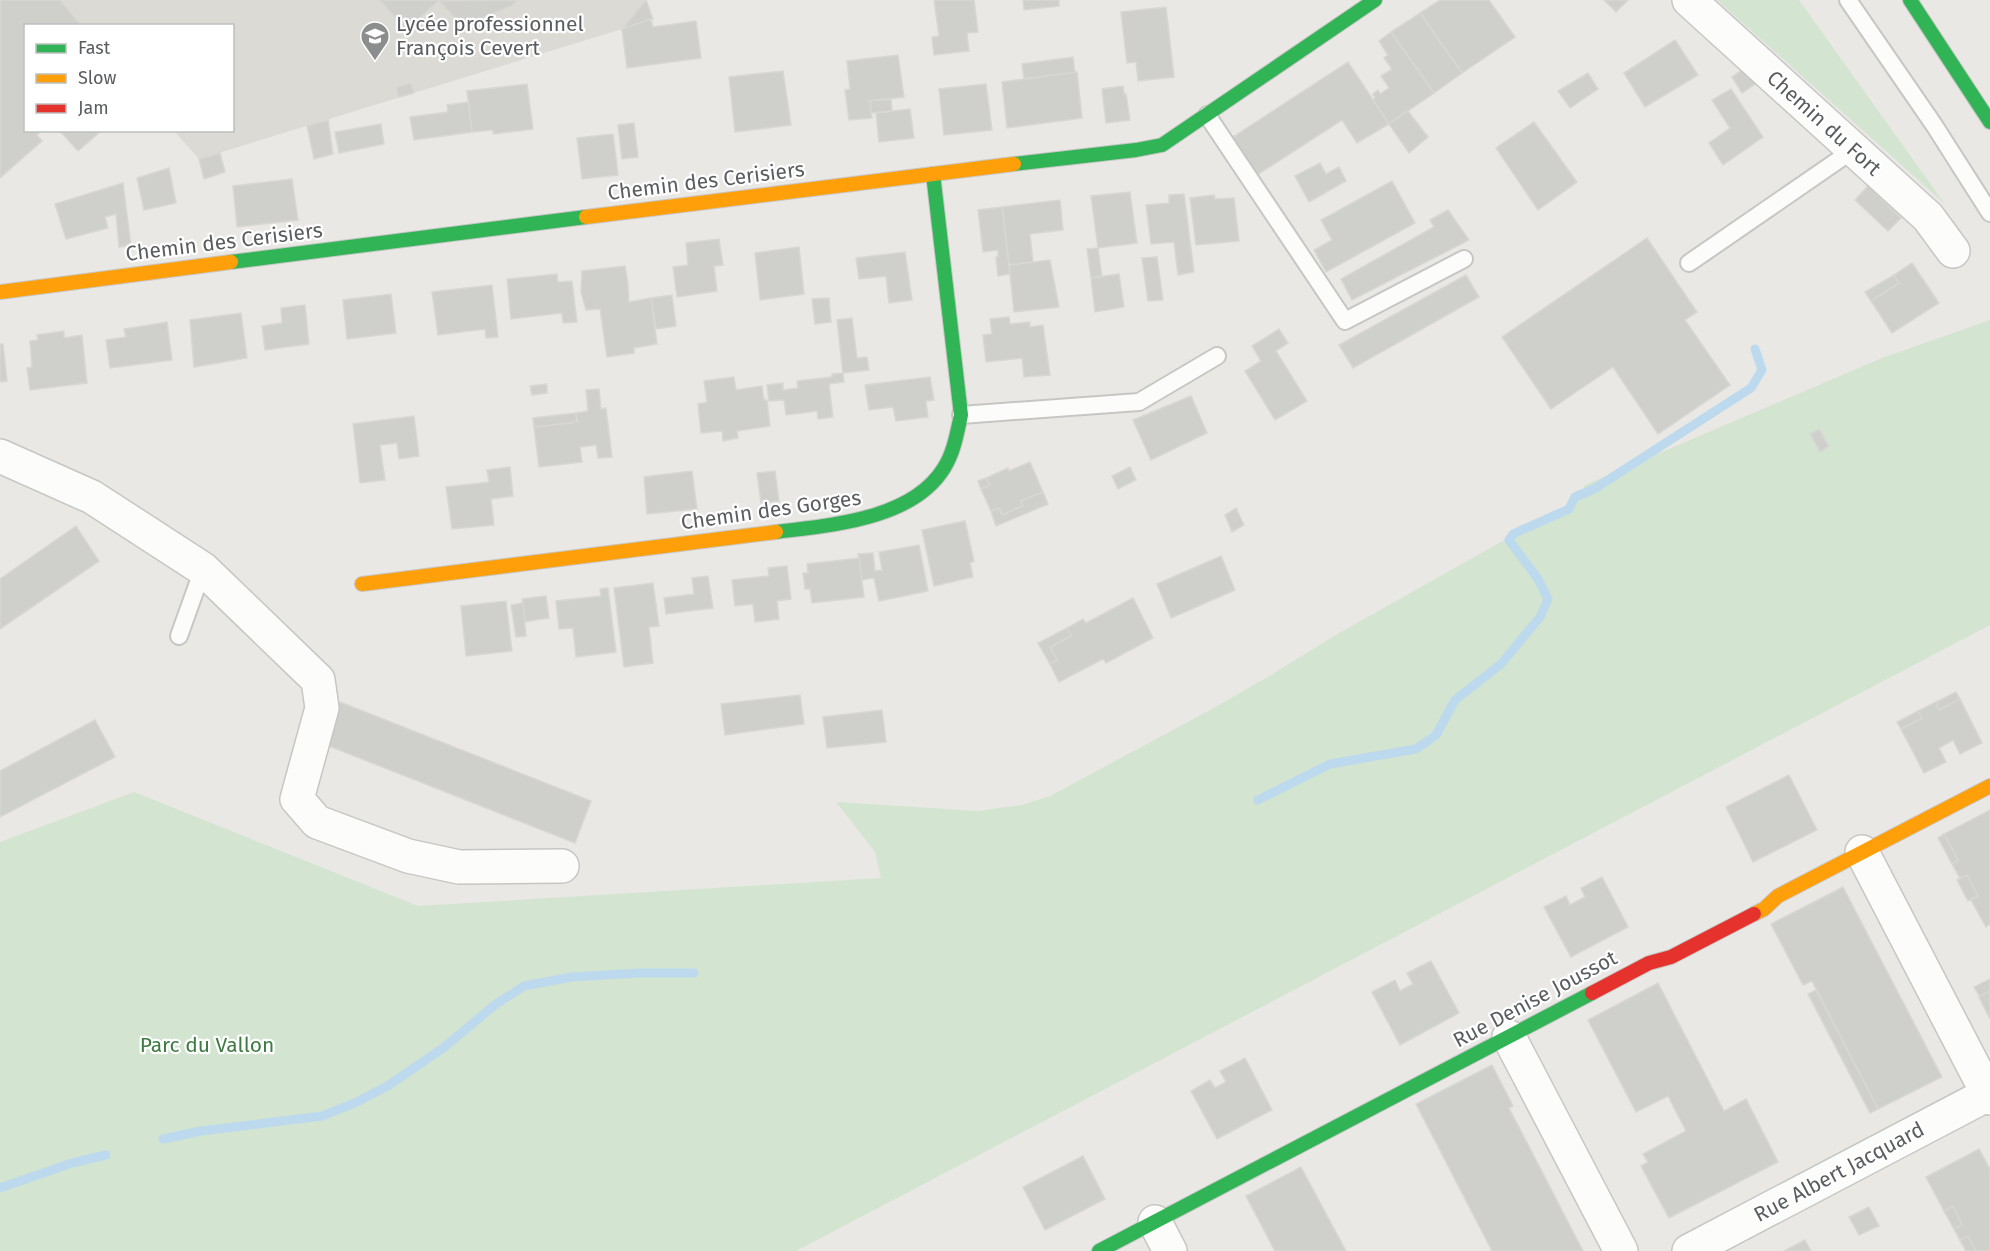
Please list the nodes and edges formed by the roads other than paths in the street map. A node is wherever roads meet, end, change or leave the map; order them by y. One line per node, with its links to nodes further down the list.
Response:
1 (1375, 0): 5 (street, Chemin des Cerisiers)
2 (1689, 0): 7 (street, Chemin du Fort)
3 (1848, 0): 9 (lane)
4 (1910, 0): 6 (street)
5 (1207, 115): 8 (street, Chemin des Cerisiers); 11 (lane)
6 (1990, 122)
7 (1853, 150): 10 (street, Chemin du Fort); 12 (lane)
8 (933, 174): 13 (street, Chemin des Cerisiers); 15 (street, Chemin des Gorges)
9 (1990, 213)
10 (1953, 251)
11 (1464, 259)
12 (1689, 263)
13 (0, 292)
14 (1217, 356): 15 (lane)
15 (961, 415): 18 (street, Chemin des Gorges)
16 (0, 456): 17 (street)
17 (203, 569): 19 (lane); 22 (street)
18 (362, 584)
19 (179, 636)
20 (1990, 786): 21 (street, Rue Denise Joussot)
21 (1862, 852): 23 (street, Rue Denise Joussot); 24 (street)
22 (562, 866)
23 (1509, 1037): 25 (street, Rue Denise Joussot); 28 (street)
24 (1989, 1095): 29 (street, Rue Albert Jacquard)
25 (1155, 1222): 26 (street, Rue Denise Joussot); 27 (street)
26 (1099, 1251)
27 (1170, 1251)
28 (1621, 1251)
29 (1689, 1251)

